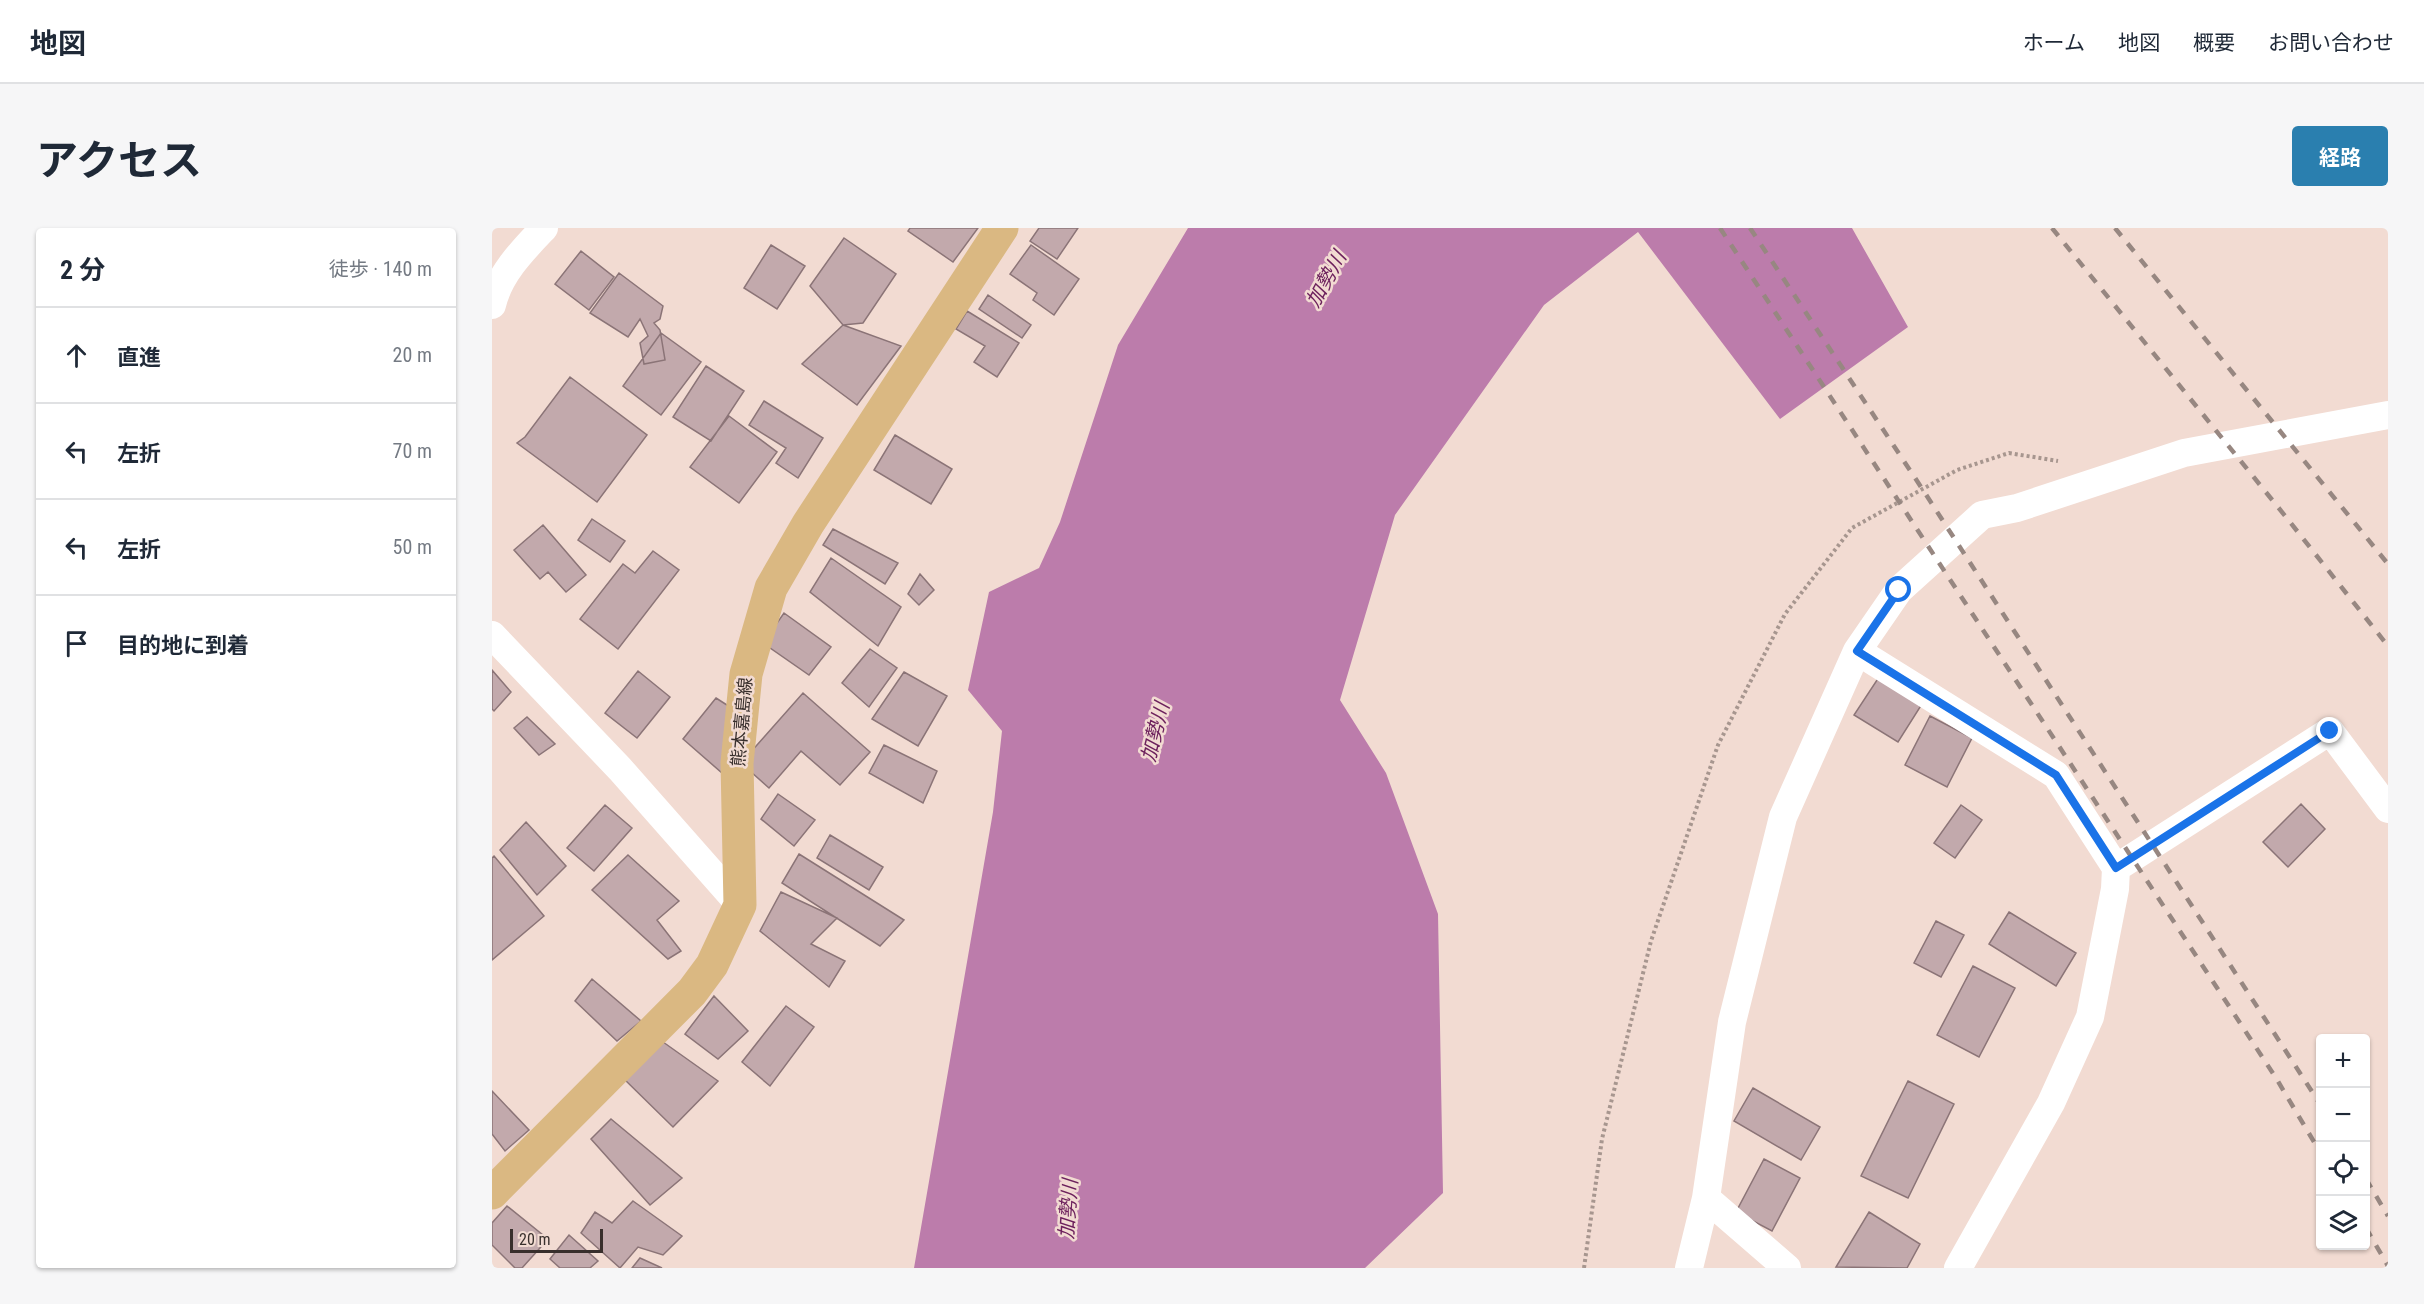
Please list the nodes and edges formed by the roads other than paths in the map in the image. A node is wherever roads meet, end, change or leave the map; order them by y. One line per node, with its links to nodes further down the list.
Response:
1 (544, 228): 3 (street)
2 (1002, 228): 9 (main road, 熊本嘉島線)
3 (492, 305)
4 (2388, 415): 6 (street)
5 (492, 635): 9 (street)
6 (1857, 651): 8 (street); 11 (street)
7 (2388, 809): 8 (street)
8 (2116, 868): 14 (street)
9 (740, 905): 10 (main road, 熊本嘉島線)
10 (492, 1193)
11 (1706, 1198): 12 (street); 13 (street)
12 (1689, 1268)
13 (1787, 1268)
14 (1958, 1268)

